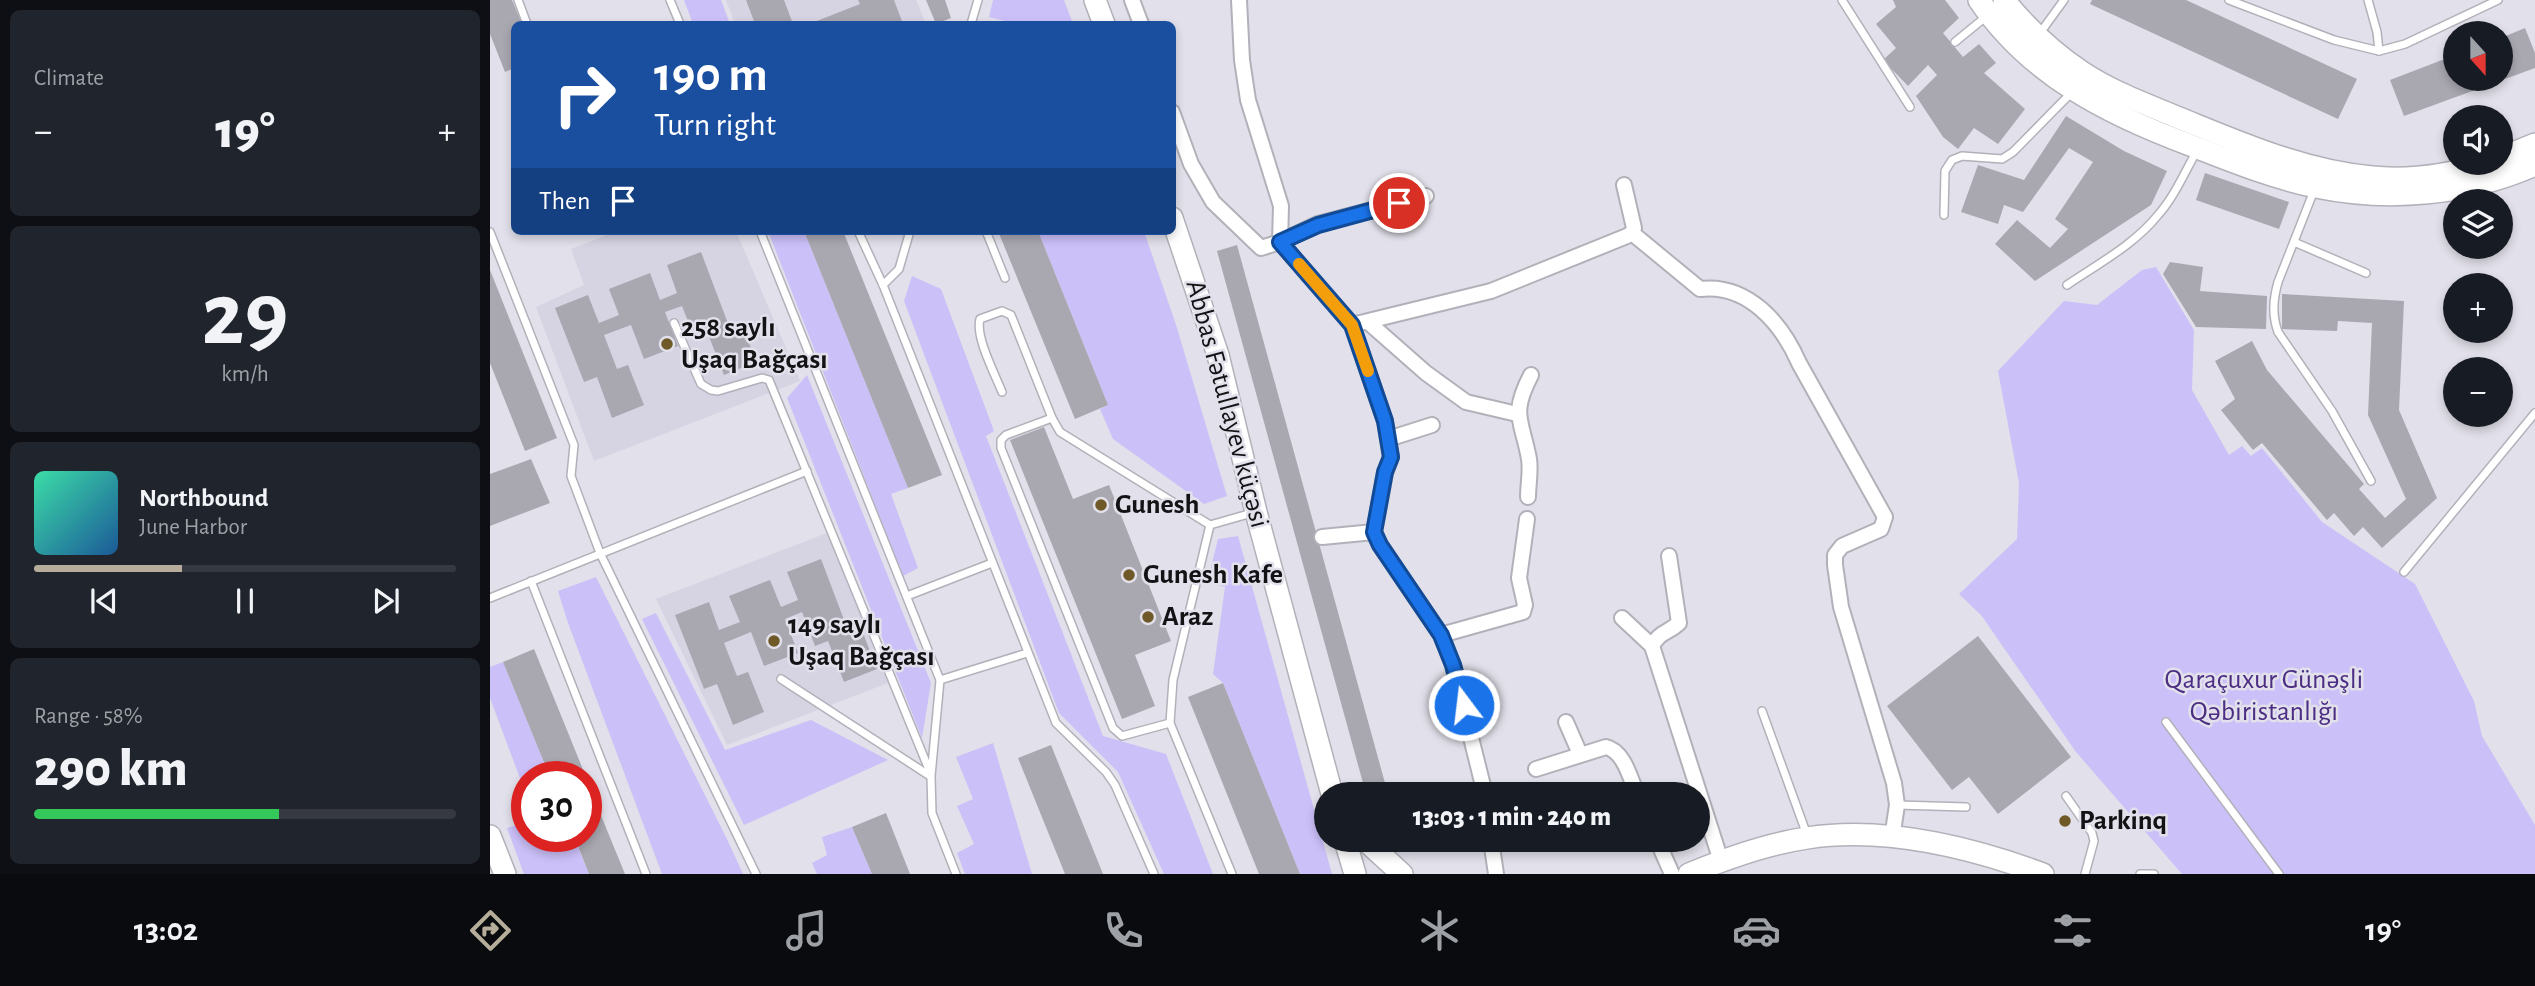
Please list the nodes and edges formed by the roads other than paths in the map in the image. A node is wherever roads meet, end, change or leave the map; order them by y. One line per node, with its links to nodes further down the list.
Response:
1 (517, 0): 13 (lane)
2 (670, 0): 14 (lane)
3 (978, 0): 15 (lane)
4 (1095, 0): 16 (main road)
5 (1132, 0): 17 (street)
6 (1239, 0): 42 (street)
7 (1842, 0): 22 (lane)
8 (2064, 0): 18 (lane)
9 (2229, 0): 20 (lane)
10 (2368, 0): 20 (lane)
11 (2498, 0): 20 (lane)
12 (1991, 5): 18 (main road); 19 (lane); 21 (main road)
13 (526, 21)
14 (679, 21)
15 (972, 21)
16 (1103, 21)
17 (1140, 21)
18 (2038, 36): 23 (main road)
19 (1955, 41)
20 (2379, 51)
21 (2074, 91): 25 (main road); 34 (lane)
22 (1910, 107)
23 (2178, 117): 25 (main road); 30 (main road)
24 (1176, 122): 42 (street)
25 (2170, 138): 27 (main road)
26 (2535, 144): 28 (main road)
27 (2198, 148): 32 (main road); 47 (lane)
28 (2513, 153)
29 (2535, 165): 32 (main road)
30 (2443, 173)
31 (1624, 185): 37 (street)
32 (2315, 187): 43 (lane)
33 (1426, 196): 42 (street)
34 (1944, 215)
35 (1176, 229): 61 (main road, Abbas Fətullayev küçəsi)
36 (490, 232): 66 (lane)
37 (1632, 233): 48 (street); 90 (street)
38 (762, 235): 71 (lane)
39 (860, 235): 46 (lane)
40 (909, 235): 46 (lane)
41 (988, 235): 45 (lane)
42 (1280, 242): 50 (street)
43 (2294, 242): 44 (lane); 59 (lane)
44 (2366, 273)
45 (1004, 278)
46 (883, 285): 68 (lane)
47 (2067, 285)
48 (1368, 321): 50 (street); 54 (street)
49 (674, 323): 58 (lane)
50 (1352, 325): 57 (street)
51 (1531, 375): 54 (street)
52 (1002, 392): 55 (lane)
53 (2535, 413): 69 (lane)
54 (1517, 414): 60 (street)
55 (1052, 418): 63 (lane); 82 (lane)
56 (1432, 425): 57 (street)
57 (1388, 439): 64 (street)
58 (807, 471): 66 (lane); 85 (lane)
59 (2371, 481)
60 (1528, 497)
61 (1256, 512): 63 (lane); 86 (main road, Abbas Fətullayev küçəsi)
62 (1527, 519): 74 (street)
63 (1210, 525): 82 (lane)
64 (1374, 532): 65 (street); 74 (street)
65 (1322, 537)
66 (600, 553): 70 (lane); 102 (lane)
67 (1669, 556): 75 (street)
68 (992, 563): 71 (lane); 76 (lane)
69 (2404, 572)
70 (531, 581): 72 (lane); 101 (lane)
71 (907, 596): 78 (lane)
72 (490, 598)
73 (1622, 618): 75 (street)
74 (1441, 635): 87 (street)
75 (1652, 646): 99 (street)
76 (1027, 653): 78 (lane); 104 (lane)
77 (781, 679): 85 (lane)
78 (940, 680): 85 (lane)
79 (1762, 711): 93 (lane)
80 (1566, 722): 83 (street)
81 (2166, 722): 115 (lane)
82 (1170, 723): 105 (lane)
83 (1580, 754): 84 (street); 88 (street)
84 (1536, 769)
85 (931, 776): 103 (lane)
86 (1329, 782)
87 (1482, 782)
88 (1632, 782)
89 (2066, 796): 112 (lane)
90 (1897, 805): 91 (lane); 94 (street)
91 (1966, 807)
92 (490, 836): 100 (main road)
93 (1808, 838): 94 (main road); 99 (main road)
94 (1892, 838): 111 (main road)
95 (1349, 852): 106 (main road)
96 (1378, 852): 107 (main road)
97 (1493, 852): 108 (street)
98 (1662, 852): 109 (street)
99 (1721, 860): 110 (main road)
100 (505, 874)
101 (646, 874)
102 (756, 874)
103 (956, 874)
104 (1154, 874)
105 (1232, 874)
106 (1355, 874)
107 (1402, 874)
108 (1496, 874)
109 (1672, 874)
110 (1689, 874)
111 (2043, 874)
112 (2085, 874)
113 (2140, 874): 114 (lane)
114 (2154, 874)
115 (2279, 874)

